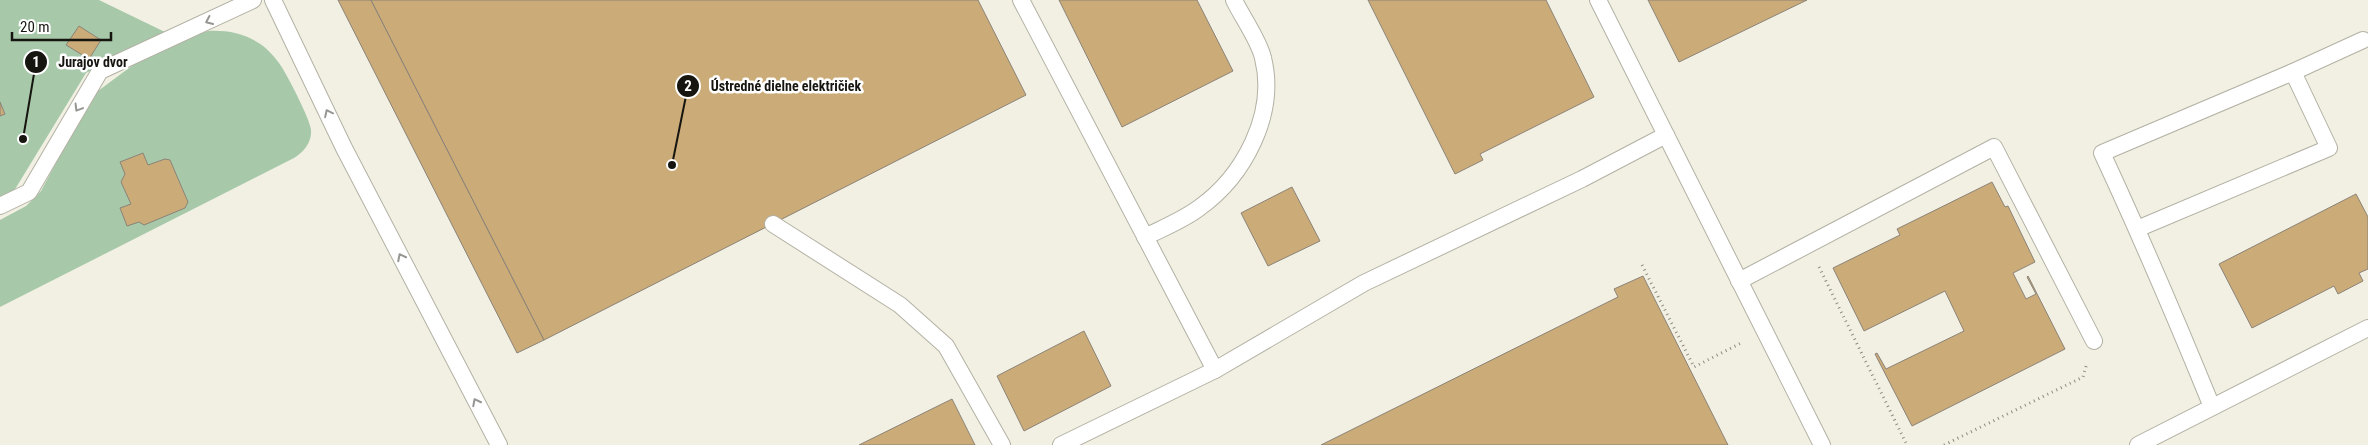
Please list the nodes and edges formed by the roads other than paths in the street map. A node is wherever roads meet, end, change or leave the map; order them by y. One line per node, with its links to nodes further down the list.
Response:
1 (253, 0): 9 (lane, one-way to 9)
2 (273, 0): 18 (lane, one-way to 2)
3 (1022, 0): 12 (lane)
4 (1234, 0): 12 (lane)
5 (1598, 0): 8 (lane)
6 (2366, 42): 7 (lane)
7 (2293, 72): 11 (lane); 11 (lane)
8 (1666, 134): 13 (lane); 16 (lane)
9 (0, 206)
10 (773, 224): 19 (lane)
11 (2137, 229): 17 (lane)
12 (1145, 237): 16 (lane)
13 (1739, 280): 15 (lane); 21 (lane)
14 (2368, 328): 17 (lane)
15 (2094, 341)
16 (1215, 370): 20 (lane)
17 (2212, 407): 22 (lane)
18 (498, 445)
19 (1002, 445)
20 (1061, 445)
21 (1822, 445)
22 (2138, 445)

